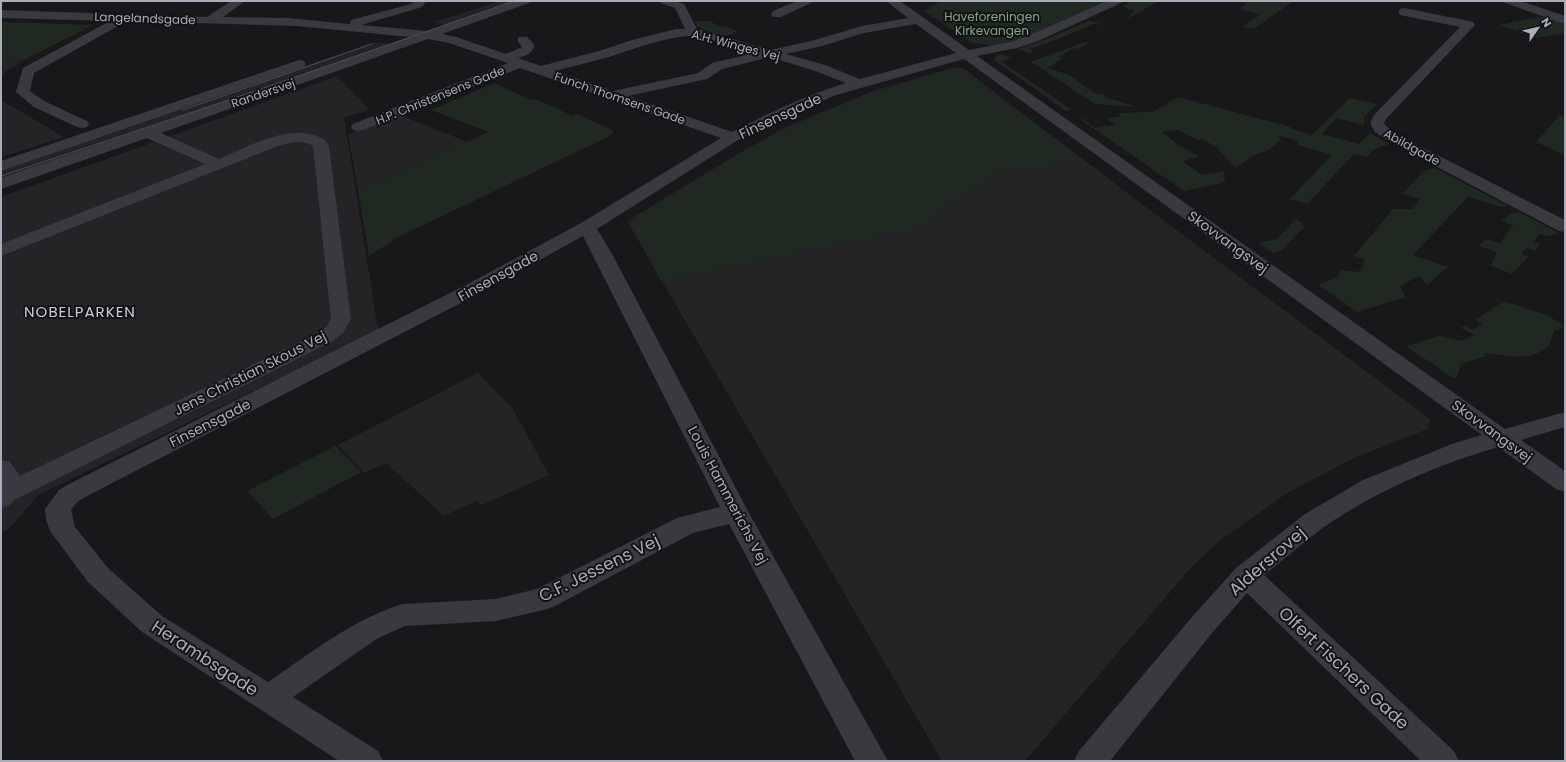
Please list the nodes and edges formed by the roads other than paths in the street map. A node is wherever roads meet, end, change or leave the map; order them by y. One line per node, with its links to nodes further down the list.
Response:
1 (239, 1): 13 (street)
2 (525, 1): 21 (street, Randersvej)
3 (665, 1): 20 (street)
4 (807, 1): 11 (street)
5 (892, 1): 14 (street, Skovvangsvej)
6 (1117, 1): 25 (street)
7 (1509, 1): 15 (street)
8 (415, 4): 18 (street)
9 (1404, 12): 40 (street, Abildgade)
10 (1, 14): 12 (street, Langelandsgade)
11 (777, 14)
12 (124, 18): 13 (street, Langelandsgade); 32 (street)
13 (210, 20): 16 (street, Langelandsgade)
14 (918, 20): 24 (street); 25 (street, Skovvangsvej)
15 (1565, 20)
16 (288, 22): 18 (street, Langelandsgade); 19 (street, Langelandsgade)
17 (420, 22): 19 (street)
18 (355, 23): 19 (street, Langelandsgade)
19 (389, 29): 21 (street, Funch Thomsens Gade); 23 (street)
20 (690, 32): 24 (street, A.H. Winges Vej); 29 (street, A.H. Winges Vej)
21 (427, 36): 26 (street, Funch Thomsens Gade); 34 (street, Randersvej)
22 (524, 40): 26 (street)
23 (362, 43)
24 (768, 53): 30 (street, A.H. Winges Vej); 31 (street)
25 (967, 54): 30 (street, Finsensgade); 43 (street, Skovvangsvej)
26 (506, 58): 28 (street, Funch Thomsens Gade)
27 (310, 61): 37 (street, Randersvej)
28 (520, 63): 29 (street, Funch Thomsens Gade); 33 (street, H.P. Christensens Gade)
29 (541, 70): 31 (street, Funch Thomsens Gade)
30 (859, 84): 35 (street, Finsensgade)
31 (612, 95): 35 (street, Funch Thomsens Gade)
32 (82, 124)
33 (358, 127)
34 (148, 133): 36 (street); 38 (street, Randersvej)
35 (733, 138): 39 (street, Finsensgade)
36 (218, 164): 41 (street, Jens Christian Skous Vej); 46 (street, Jens Christian Skous Vej)
37 (1, 166)
38 (1, 184)
39 (587, 227): 47 (street, Louis Hammerichs Vej); 48 (street, Finsensgade)
40 (1565, 227)
41 (1, 250)
42 (1565, 419): 43 (street, Aldersrovej)
43 (1502, 439): 45 (street, Skovvangsvej); 49 (street, Aldersrovej)
44 (1, 468): 46 (street, Jens Christian Skous Vej)
45 (1565, 484)
46 (3, 496)
47 (736, 513): 50 (street, C.F. Jessens Vej); 52 (street, Louis Hammerichs Vej)
48 (63, 531): 50 (street, Herambsgade)
49 (1246, 575): 53 (street, Aldersrovej); 54 (street, Olfert Fischers Gade)
50 (268, 698): 51 (street, Herambsgade)
51 (367, 761)
52 (872, 761)
53 (1090, 761)
54 (1443, 761)

